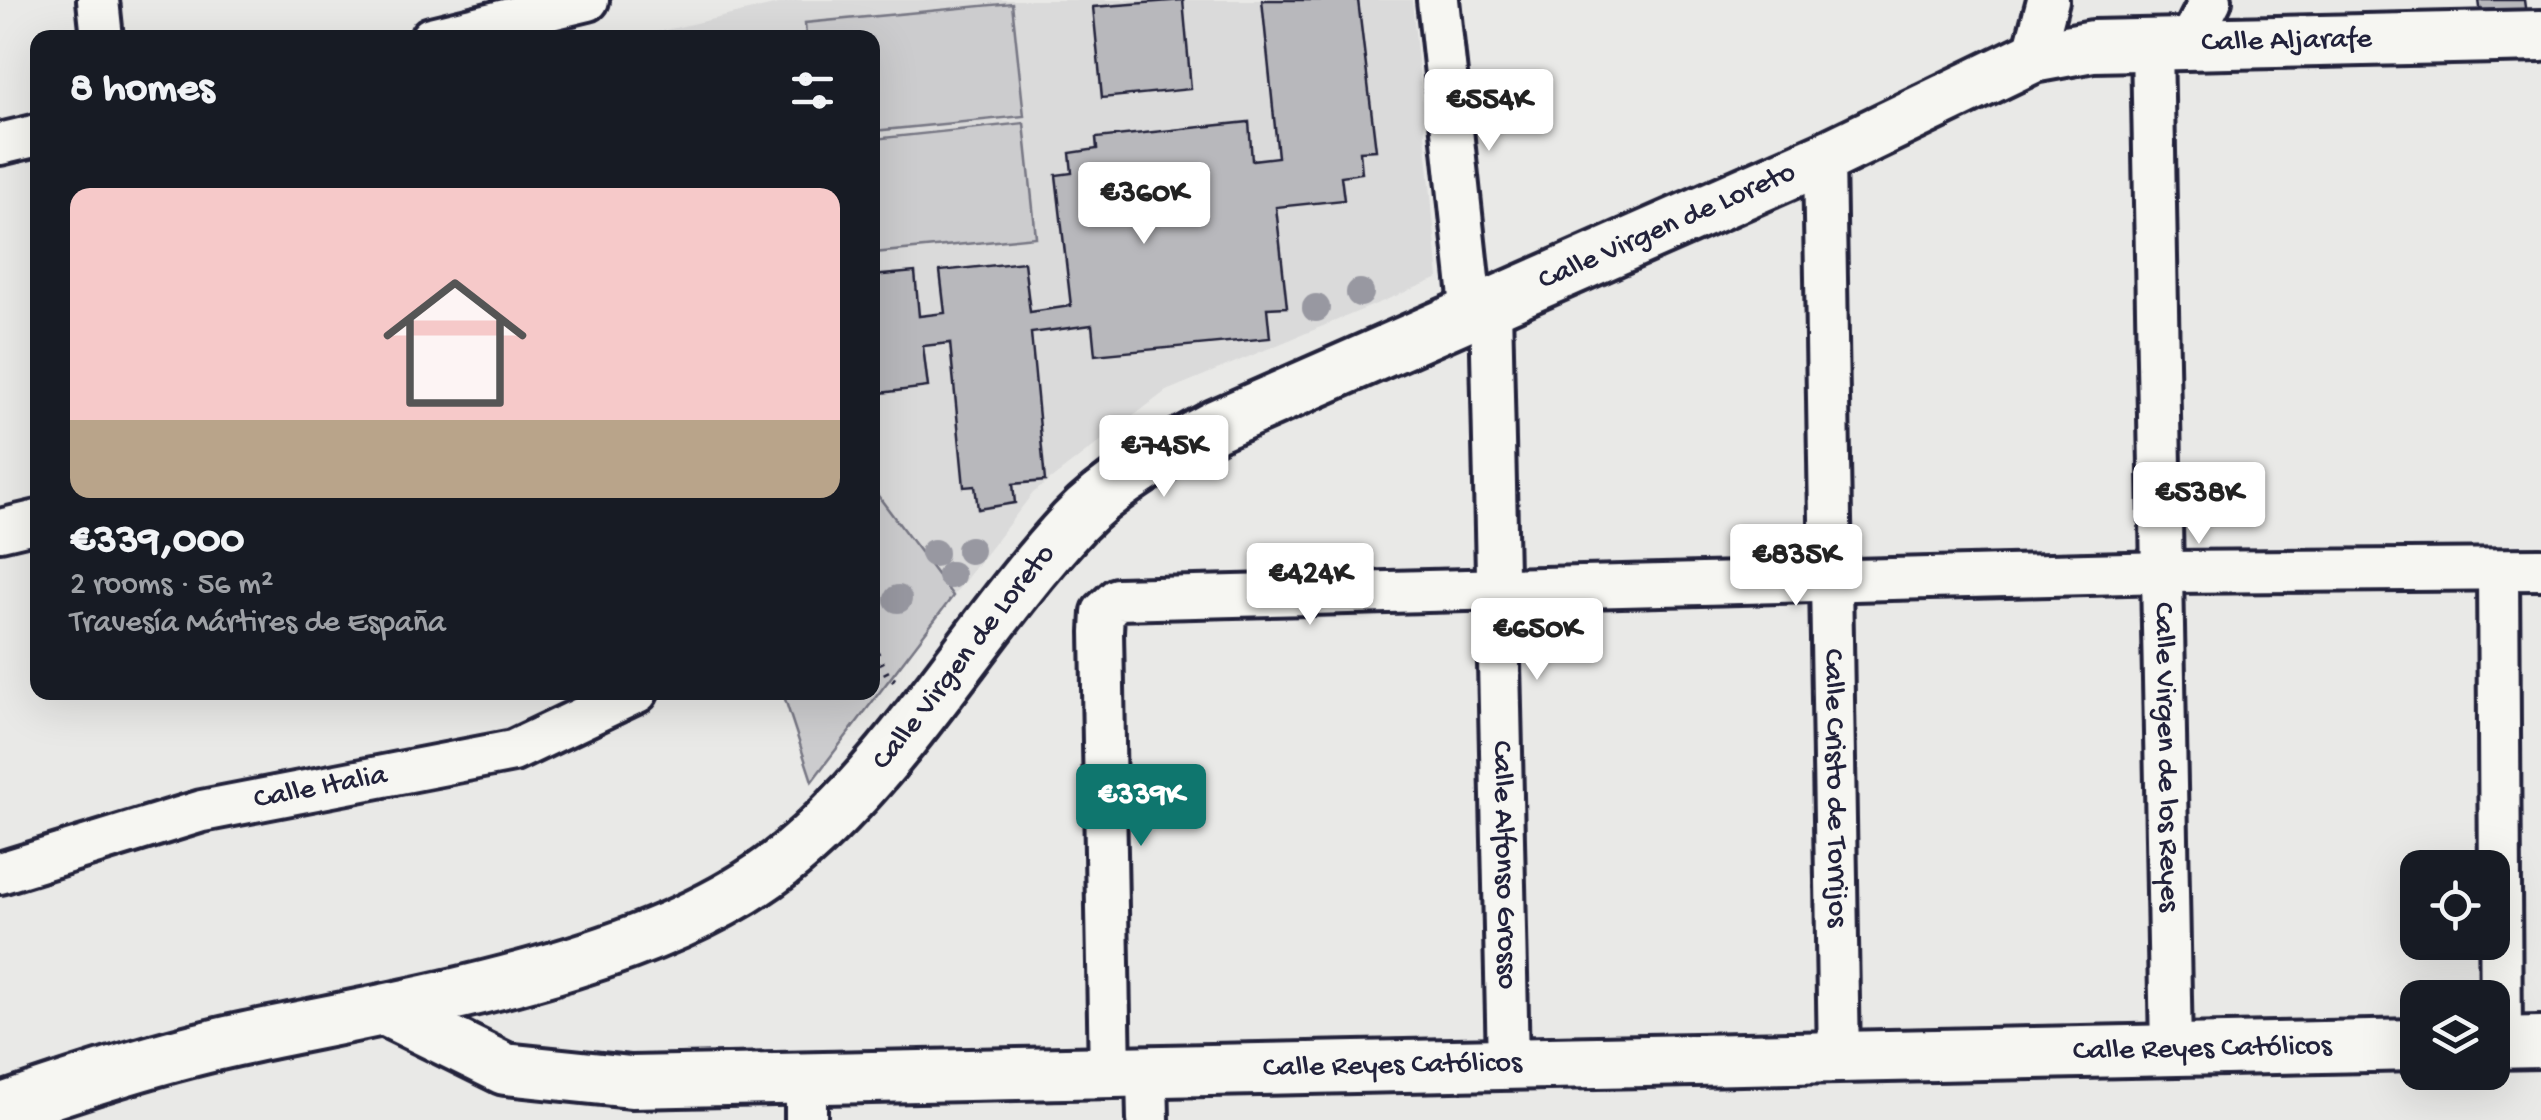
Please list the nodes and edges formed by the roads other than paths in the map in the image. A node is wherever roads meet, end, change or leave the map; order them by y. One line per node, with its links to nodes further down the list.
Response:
1 (98, 0): 7 (street)
2 (588, 0): 6 (street)
3 (1438, 0): 15 (street, Calle Alfonso Grosso)
4 (2048, 0): 11 (street)
5 (2211, 0): 10 (street)
6 (538, 24): 8 (street)
7 (101, 30)
8 (492, 30)
9 (2541, 36): 10 (street, Calle Aljarafe)
10 (2170, 45): 11 (street, Calle Aljarafe); 20 (street, Calle Virgen de los Reyes)
11 (2034, 56): 14 (street, Calle Virgen de Loreto)
12 (30, 138): 13 (street)
13 (0, 144)
14 (1824, 158): 15 (street, Calle Virgen de Loreto); 21 (street, Calle Cristo de Torrijos)
15 (1482, 311): 22 (street, Calle Alfonso Grosso); 25 (street, Calle Virgen de Loreto)
16 (30, 523): 17 (street)
17 (0, 530)
18 (2541, 569): 19 (street)
19 (2498, 570): 20 (street); 26 (street)
20 (2165, 572): 21 (street); 28 (street, Calle Virgen de los Reyes)
21 (1830, 580): 22 (street); 29 (street, Calle Cristo de Torrijos)
22 (1501, 587): 30 (street, Calle Alfonso Grosso); 31 (street)
23 (620, 700): 24 (street, Calle Italia)
24 (0, 873)
25 (385, 1010): 32 (street, Calle Reyes Católicos); 33 (street, Calle Virgen de Loreto)
26 (2512, 1043)
27 (2400, 1045): 28 (street, Calle Reyes Católicos)
28 (2172, 1050): 29 (street, Calle Reyes Católicos)
29 (1839, 1060): 30 (street, Calle Reyes Católicos)
30 (1508, 1063): 31 (street, Calle Reyes Católicos)
31 (1135, 1089): 32 (street, Calle Reyes Católicos)
32 (806, 1101)
33 (0, 1110)

